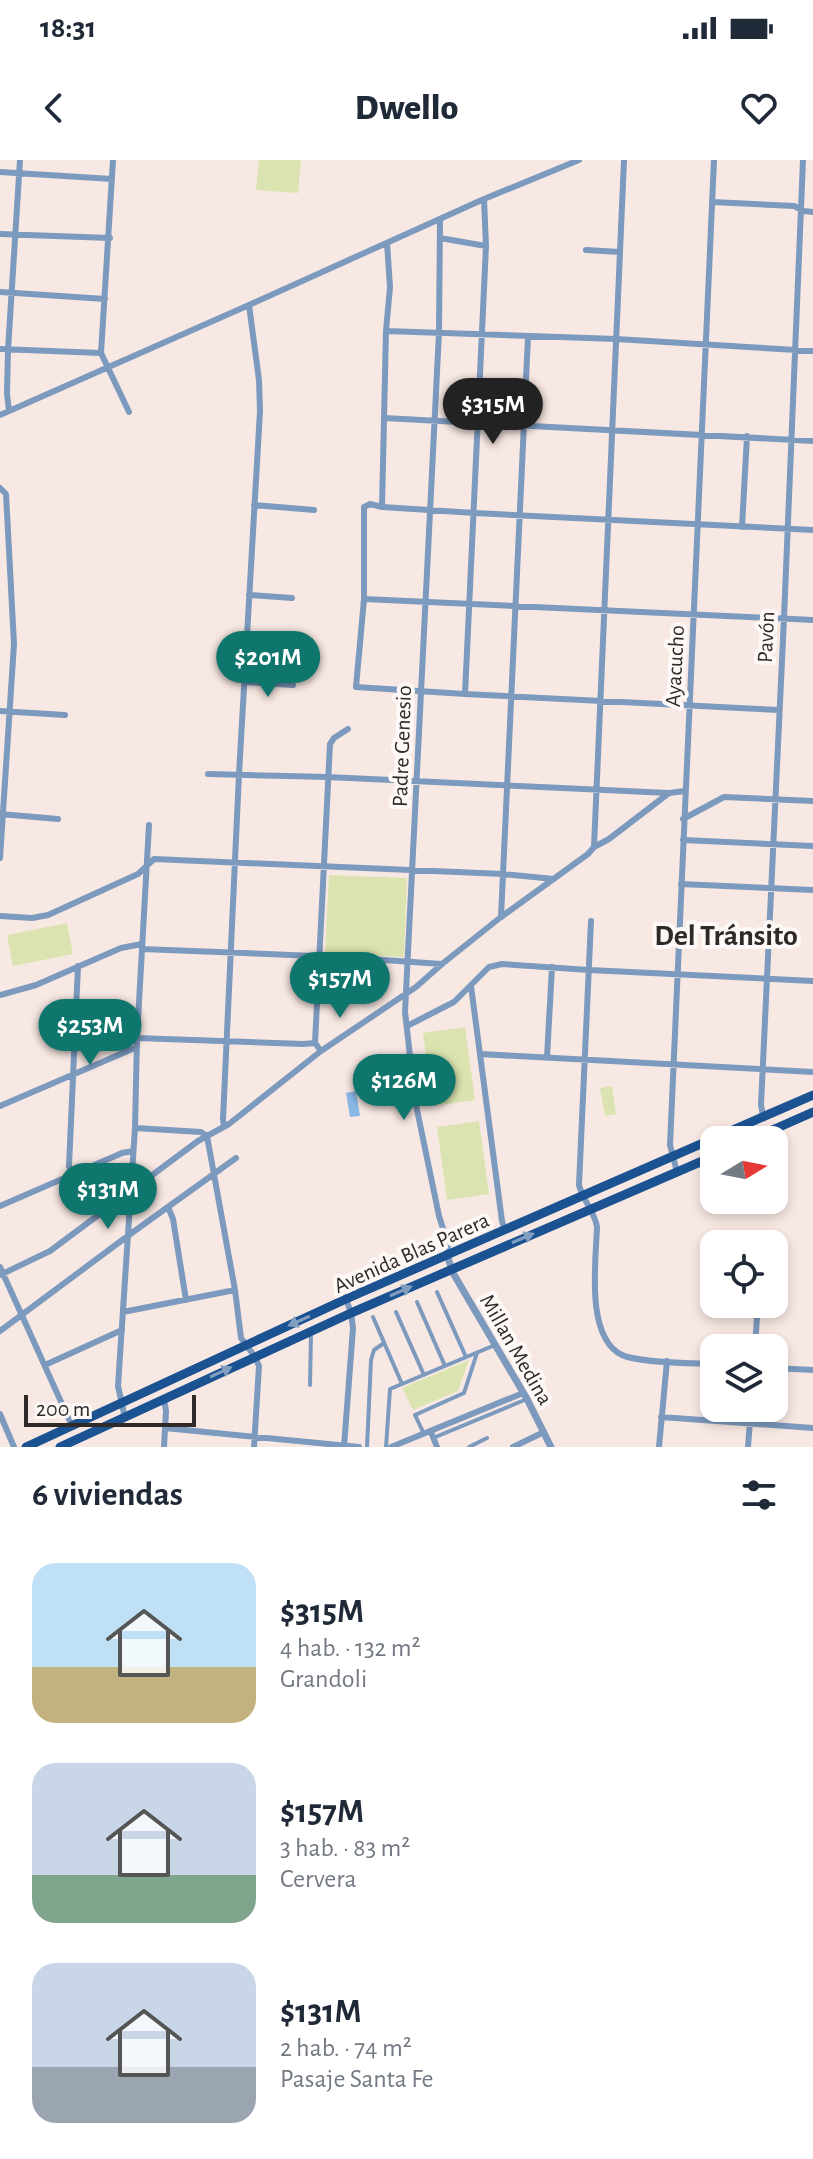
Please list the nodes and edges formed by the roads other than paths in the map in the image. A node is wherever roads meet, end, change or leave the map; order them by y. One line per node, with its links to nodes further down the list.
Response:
1 (20, 160): 9 (street)
2 (121, 160): 7 (street)
3 (624, 160): 23 (street)
4 (714, 160): 12 (street, Ayacucho)
5 (803, 160): 13 (street, Pavón)
6 (576, 161): 11 (street)
7 (113, 162): 10 (street)
8 (0, 172): 9 (street)
9 (19, 174): 10 (street); 16 (street)
10 (112, 179): 18 (street)
11 (484, 199): 15 (street); 21 (street)
12 (713, 202): 13 (street); 33 (street, Ayacucho)
13 (801, 208): 14 (street); 36 (street, Pavón)
14 (813, 212)
15 (440, 219): 19 (street, Padre Genesio); 20 (street)
16 (15, 233): 17 (street); 18 (street); 25 (street)
17 (0, 234)
18 (110, 238): 26 (street)
19 (440, 238): 21 (street); 29 (street, Padre Genesio)
20 (387, 243): 27 (street); 28 (street)
21 (486, 246): 30 (street)
22 (586, 250): 23 (street)
23 (620, 252): 32 (street)
24 (0, 292): 25 (street)
25 (12, 292): 26 (street); 35 (street)
26 (105, 299): 38 (street)
27 (249, 305): 39 (street); 54 (street)
28 (386, 331): 29 (street); 44 (street)
29 (439, 332): 30 (street); 45 (street, Padre Genesio)
30 (482, 334): 31 (street); 46 (street)
31 (528, 337): 32 (street); 47 (street)
32 (616, 339): 33 (street); 48 (street)
33 (706, 345): 36 (street); 49 (street, Ayacucho)
34 (0, 349): 35 (street)
35 (8, 350): 38 (street); 40 (street)
36 (795, 350): 37 (street); 51 (street, Pavón)
37 (813, 351)
38 (101, 353): 39 (street)
39 (109, 367): 41 (street); 42 (street)
40 (3, 395): 41 (street)
41 (9, 411): 43 (street)
42 (129, 412)
43 (0, 415)
44 (384, 418): 45 (street); 55 (street)
45 (434, 422): 46 (street); 57 (street, Padre Genesio)
46 (479, 424): 47 (street); 58 (street)
47 (524, 426): 48 (street); 59 (street)
48 (613, 431): 49 (street); 60 (street)
49 (702, 434): 50 (street); 61 (street, Ayacucho)
50 (747, 436): 51 (street); 62 (street)
51 (791, 439): 52 (street); 63 (street, Pavón)
52 (813, 441)
53 (0, 488): 84 (street)
54 (254, 505): 56 (street); 65 (street)
55 (382, 507): 57 (street); 67 (street)
56 (314, 510)
57 (429, 510): 58 (street); 68 (street, Padre Genesio)
58 (475, 513): 59 (street); 69 (street)
59 (521, 516): 60 (street); 70 (street)
60 (608, 520): 61 (street); 71 (street)
61 (698, 525): 62 (street); 72 (street, Ayacucho)
62 (742, 527): 63 (street)
63 (787, 529): 64 (street); 73 (street, Pavón)
64 (813, 530)
65 (249, 595): 66 (street); 75 (street)
66 (292, 598)
67 (364, 599): 68 (street); 77 (street)
68 (425, 603): 69 (street); 77 (street, Padre Genesio)
69 (470, 604): 70 (street); 78 (street)
70 (516, 606): 71 (street); 79 (street)
71 (604, 611): 72 (street); 80 (street)
72 (695, 614): 73 (street); 81 (street, Ayacucho)
73 (784, 618): 74 (street); 82 (street, Pavón)
74 (813, 620)
75 (244, 682): 76 (street); 88 (street)
76 (293, 685)
77 (421, 691): 78 (street); 90 (street, Padre Genesio)
78 (465, 694): 79 (street)
79 (512, 697): 80 (street); 91 (street)
80 (601, 702): 81 (street); 92 (street)
81 (690, 705): 82 (street); 93 (street, Ayacucho)
82 (779, 710): 95 (street, Pavón)
83 (0, 711): 84 (street)
84 (11, 712): 85 (street); 97 (street)
85 (65, 715)
86 (348, 729): 89 (street)
87 (208, 774): 88 (street)
88 (239, 774): 89 (street); 106 (street)
89 (327, 777): 90 (street); 108 (street)
90 (417, 781): 91 (street); 109 (street, Padre Genesio)
91 (507, 786): 92 (street); 110 (street)
92 (597, 789): 94 (street); 104 (street)
93 (685, 791): 94 (street); 99 (street, Ayacucho)
94 (669, 793): 104 (street)
95 (775, 799): 96 (street); 99 (street); 102 (street, Pavón)
96 (813, 801)
97 (2, 814): 98 (street); 105 (street)
98 (58, 819)
99 (683, 819): 101 (street, Ayacucho)
100 (149, 825): 107 (street)
101 (683, 840): 102 (street); 112 (street, Ayacucho)
102 (773, 845): 103 (street); 113 (street, Pavón)
103 (813, 846)
104 (594, 847): 111 (street)
105 (0, 858)
106 (235, 863): 107 (street); 108 (street); 119 (street)
107 (147, 865): 115 (street); 118 (street)
108 (324, 868): 109 (street); 120 (street)
109 (413, 872): 110 (street); 121 (street, Padre Genesio)
110 (503, 874): 111 (street); 116 (street)
111 (554, 879): 116 (street)
112 (681, 884): 113 (street); 126 (street, Ayacucho)
113 (771, 889): 114 (street); 127 (street, Pavón)
114 (813, 890)
115 (0, 916)
116 (501, 917): 122 (street)
117 (591, 921): 125 (street)
118 (142, 947): 119 (street); 123 (street); 133 (street)
119 (231, 952): 120 (street); 134 (street)
120 (321, 956): 121 (street); 135 (street)
121 (408, 961): 122 (street); 130 (street, Padre Genesio)
122 (442, 964): 130 (street)
123 (78, 966): 131 (street); 146 (street)
124 (552, 967): 125 (street); 129 (street); 140 (street)
125 (589, 970): 126 (street); 142 (street)
126 (677, 975): 127 (street); 143 (street, Ayacucho)
127 (766, 979): 128 (street); 144 (street, Pavón)
128 (813, 981)
129 (471, 986): 132 (street); 139 (street)
130 (407, 992): 132 (street, Padre Genesio); 138 (street)
131 (0, 995)
132 (407, 1026): 169 (street, Padre Genesio)
133 (137, 1038): 134 (street); 137 (street)
134 (226, 1041): 136 (street); 152 (street)
135 (315, 1043): 136 (street); 138 (street)
136 (303, 1044): 141 (street)
137 (137, 1047): 146 (street); 153 (street)
138 (321, 1051): 141 (street)
139 (480, 1054): 140 (street); 167 (street)
140 (547, 1057): 142 (street)
141 (312, 1058): 152 (street)
142 (584, 1058): 143 (street); 163 (street)
143 (673, 1063): 144 (street); 156 (street, Ayacucho)
144 (763, 1069): 145 (street); 150 (street, Pavón)
145 (813, 1072)
146 (75, 1073): 148 (street); 160 (street)
147 (813, 1095): 150 (main road, Avenida Blas Parera)
148 (0, 1106)
149 (813, 1112): 151 (main road)
150 (763, 1116): 156 (main road, Avenida Blas Parera)
151 (782, 1126)
152 (224, 1127): 154 (street)
153 (135, 1128): 154 (street); 155 (street)
154 (207, 1136): 161 (street); 162 (street)
155 (133, 1151): 160 (street); 162 (street)
156 (672, 1156): 159 (street, Ayacucho); 163 (main road, Avenida Blas Parera)
157 (236, 1158): 161 (street)
158 (700, 1162): 159 (main road, Avenida Blas Parera)
159 (677, 1172): 166 (main road, Avenida Blas Parera)
160 (72, 1175): 164 (street)
161 (213, 1175): 165 (street); 172 (street)
162 (131, 1193): 168 (street); 171 (street)
163 (582, 1196): 166 (street); 167 (main road, Avenida Blas Parera)
164 (0, 1206)
165 (168, 1207): 168 (street); 175 (street)
166 (590, 1209): 170 (main road, Avenida Blas Parera, one-way to 166); 191 (street)
167 (505, 1230): 169 (main road, Avenida Blas Parera)
168 (129, 1235): 177 (street); 180 (street)
169 (447, 1255): 170 (street, Padre Genesio); 174 (main road, Avenida Blas Parera)
170 (451, 1269): 179 (main road, Avenida Blas Parera, one-way to 170); 187 (street, Millan Medina)
171 (1, 1272): 180 (street)
172 (235, 1290): 175 (street); 186 (street)
173 (437, 1292): 190 (street)
174 (346, 1299): 179 (street); 186 (main road, Avenida Blas Parera, one-way to 186)
175 (186, 1300): 177 (street)
176 (417, 1302): 194 (street)
177 (123, 1312): 182 (street)
178 (396, 1312): 197 (street)
179 (351, 1313): 184 (main road, Avenida Blas Parera); 216 (street)
180 (22, 1315): 183 (street); 193 (street)
181 (373, 1317): 185 (street)
182 (122, 1330): 193 (street); 202 (street)
183 (0, 1331)
184 (310, 1332): 189 (main road, Avenida Blas Parera); 199 (street)
185 (384, 1343): 198 (street); 223 (street)
186 (245, 1345): 189 (street); 202 (main road, Avenida Blas Parera)
187 (495, 1345): 188 (street); 200 (street, Millan Medina)
188 (477, 1353): 190 (street); 211 (street)
189 (255, 1357): 201 (main road, Avenida Blas Parera, one-way to 189); 212 (street)
190 (466, 1357): 194 (street)
191 (667, 1361): 192 (street); 204 (street)
192 (700, 1363)
193 (45, 1365): 207 (street)
194 (445, 1366): 197 (street)
195 (788, 1369): 196 (street)
196 (813, 1370)
197 (424, 1375): 198 (street)
198 (402, 1384): 224 (street)
199 (310, 1385)
200 (525, 1396): 210 (street, Millan Medina); 211 (street)
201 (164, 1399): 205 (main road, Avenida Blas Parera); 208 (street)
202 (121, 1402): 205 (street); 207 (main road, Avenida Blas Parera)
203 (0, 1414): 217 (street)
204 (661, 1417): 206 (street); 229 (street)
205 (125, 1418): 215 (main road, Avenida Blas Parera)
206 (750, 1423): 209 (street); 230 (street)
207 (72, 1426): 218 (main road, Avenida Blas Parera)
208 (165, 1428): 212 (street); 220 (street)
209 (813, 1428)
210 (544, 1432): 227 (street); 228 (street, Millan Medina)
211 (429, 1435): 224 (street); 225 (street)
212 (255, 1436): 214 (street); 221 (street)
213 (487, 1438): 226 (street)
214 (306, 1444): 216 (street)
215 (71, 1445): 219 (main road, Avenida Blas Parera)
216 (344, 1446): 222 (street)
217 (14, 1447)
218 (26, 1447)
219 (60, 1447)
220 (164, 1447)
221 (254, 1447)
222 (359, 1447)
223 (367, 1447)
224 (389, 1447)
225 (437, 1447)
226 (469, 1447)
227 (513, 1447)
228 (551, 1447)
229 (659, 1447)
230 (748, 1447)

